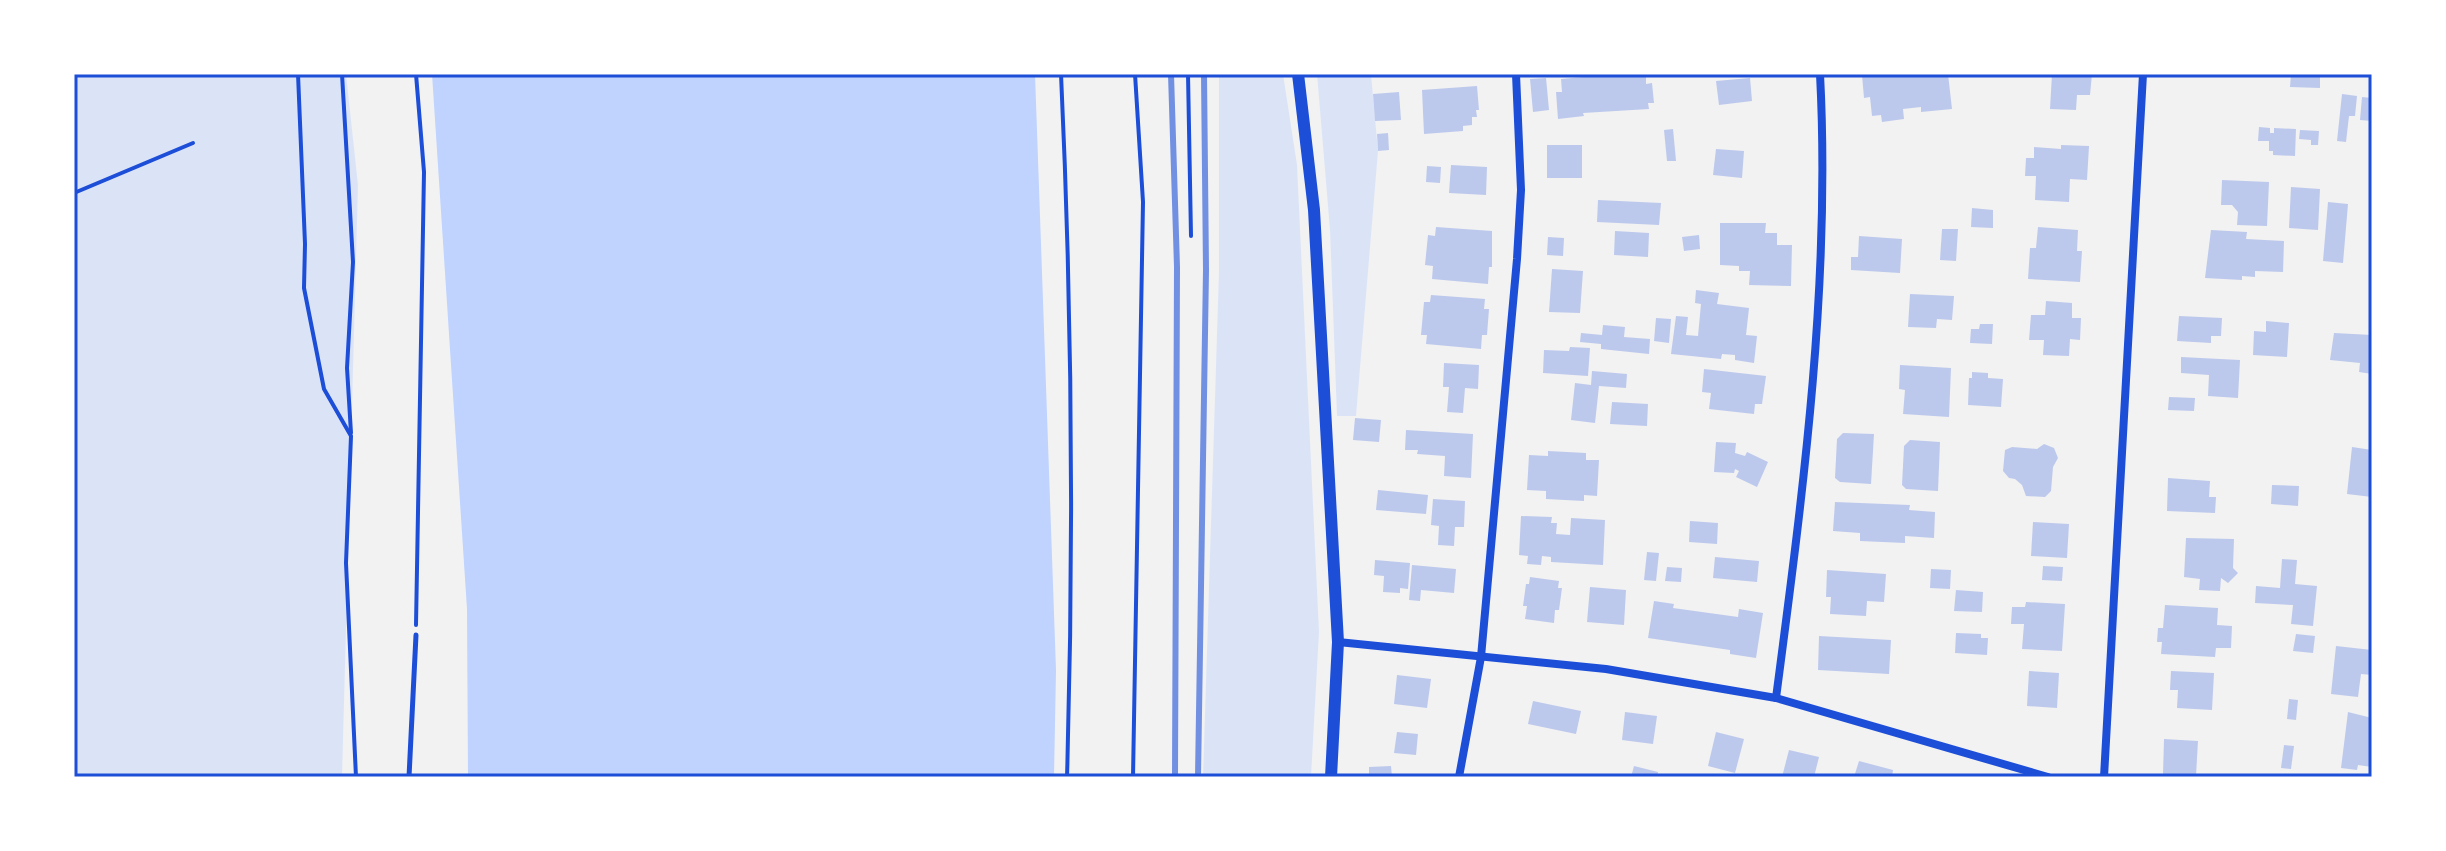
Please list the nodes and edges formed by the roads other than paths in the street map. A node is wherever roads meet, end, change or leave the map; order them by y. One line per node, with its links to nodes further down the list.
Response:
1 (1298, 74): 6 (street)
2 (1516, 74): 7 (street)
3 (1820, 74): 8 (street)
4 (2143, 74): 13 (street)
5 (416, 635): 9 (lane)
6 (1338, 642): 7 (street); 10 (street)
7 (1481, 657): 8 (street); 11 (street)
8 (1776, 698): 12 (street)
9 (409, 777)
10 (1331, 777)
11 (1459, 777)
12 (2048, 777)
13 (2104, 777)

